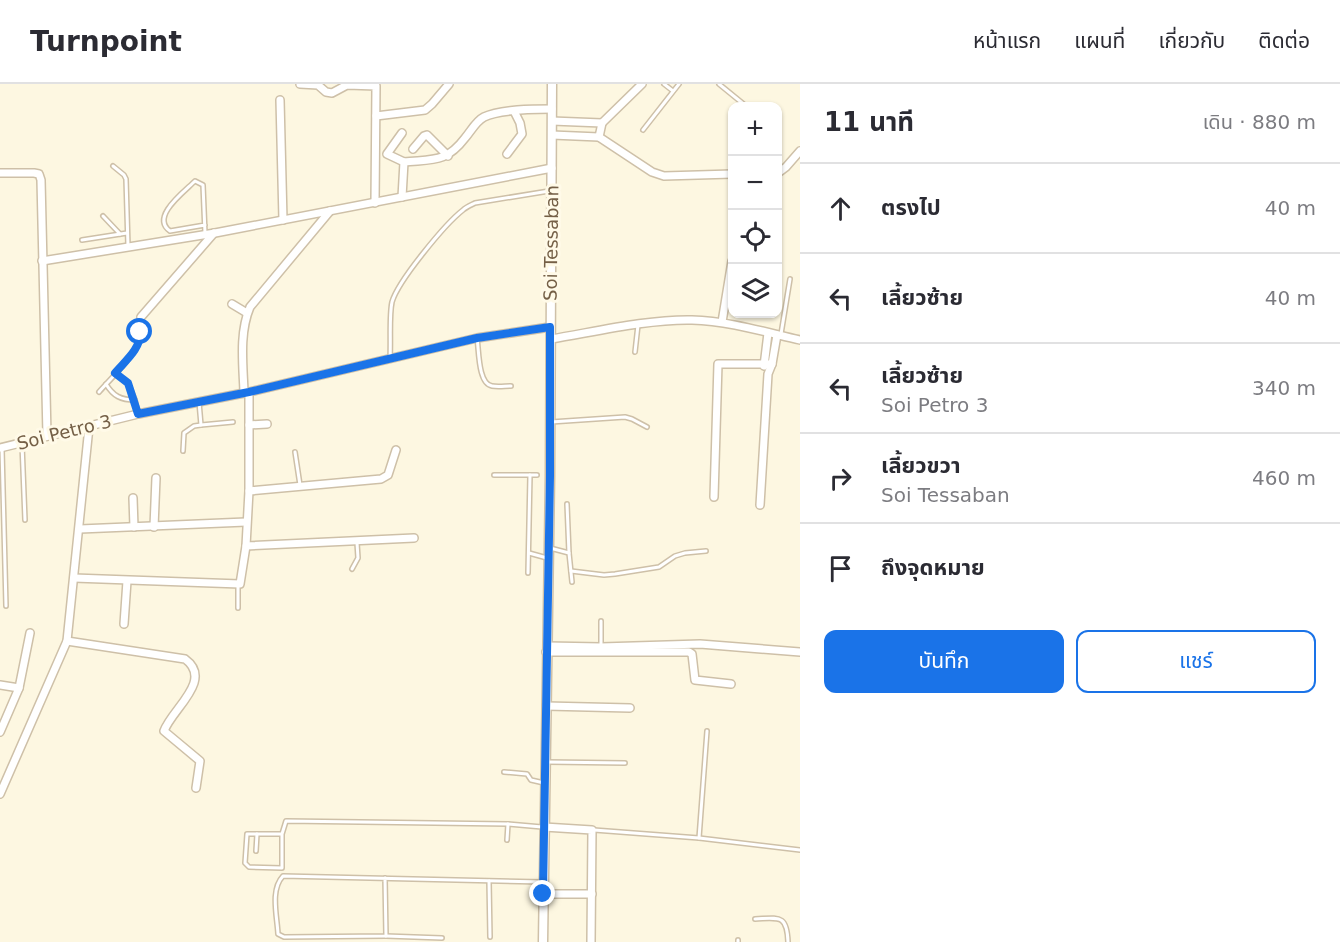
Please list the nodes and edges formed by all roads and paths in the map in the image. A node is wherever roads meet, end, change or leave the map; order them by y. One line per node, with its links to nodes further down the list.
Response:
1 (300, 84): 8 (street)
2 (449, 84): 14 (street)
3 (552, 84): 12 (street, Soi Tessaban)
4 (642, 84): 16 (street)
5 (664, 84): 9 (lane)
6 (679, 84): 9 (lane)
7 (719, 84): 11 (lane)
8 (376, 85): 14 (street)
9 (674, 91): 17 (lane)
10 (280, 100): 36 (street)
11 (741, 102)
12 (552, 109): 13 (street); 15 (street, Soi Tessaban)
13 (514, 111): 23 (street); 24 (street)
14 (376, 116): 33 (street)
15 (552, 121): 16 (street); 19 (street, Soi Tessaban)
16 (602, 123): 20 (street)
17 (643, 130)
18 (402, 133): 25 (street)
19 (552, 135): 20 (street); 27 (street, Soi Tessaban)
20 (599, 137): 30 (street)
21 (413, 149): 24 (street)
22 (800, 151): 28 (street)
23 (507, 154)
24 (448, 156): 25 (street)
25 (404, 162): 32 (street)
26 (113, 166): 38 (lane)
27 (552, 168): 31 (street, Soi Tessaban); 32 (street)
28 (782, 170)
29 (0, 173): 44 (street)
30 (728, 174)
31 (552, 190): 52 (street, Soi Tessaban); 60 (lane)
32 (402, 197): 33 (street)
33 (375, 203): 34 (street)
34 (330, 211): 36 (street); 48 (street)
35 (103, 216): 40 (lane)
36 (283, 220): 39 (street)
37 (205, 225): 37 (lane); 41 (lane)
38 (128, 233): 40 (lane); 43 (lane)
39 (215, 233): 41 (street); 49 (street)
40 (120, 234): 42 (lane)
41 (205, 234): 43 (street)
42 (82, 240)
43 (128, 248): 44 (street)
44 (42, 261): 79 (street)
45 (732, 264): 50 (street)
46 (790, 279): 55 (lane)
47 (232, 304): 48 (street)
48 (247, 313): 68 (street)
49 (141, 317)
50 (722, 322): 51 (street); 54 (street)
51 (638, 325): 57 (street); 59 (lane)
52 (550, 327): 56 (street, Soi Petro 3); 57 (street, Soi Tessaban)
53 (140, 332): 63 (lane)
54 (768, 333): 55 (street); 61 (street)
55 (779, 335): 58 (street); 62 (street)
56 (477, 338): 60 (street, Soi Petro 3); 66 (lane)
57 (551, 339): 73 (street, Soi Tessaban)
58 (800, 340)
59 (635, 352)
60 (390, 358): 68 (street, Soi Petro 3)
61 (763, 364): 62 (street); 64 (street); 92 (street)
62 (772, 364): 64 (street)
63 (115, 373): 65 (lane); 69 (lane)
64 (768, 374): 95 (street)
65 (106, 384): 67 (lane); 69 (lane)
66 (511, 386)
67 (99, 392)
68 (246, 392): 70 (street, Soi Petro 3); 76 (street)
69 (135, 400): 71 (lane)
70 (199, 402): 71 (street, Soi Petro 3); 75 (lane)
71 (138, 414): 77 (street, Soi Petro 3)
72 (233, 422): 75 (lane)
73 (549, 422): 78 (lane); 104 (street, Soi Tessaban)
74 (267, 424): 76 (street)
75 (201, 425): 83 (lane)
76 (249, 425): 91 (street)
77 (89, 427): 79 (street, Soi Petro 3); 100 (street)
78 (646, 427)
79 (46, 435): 80 (street, Soi Petro 3)
80 (22, 442): 81 (street, Soi Petro 3); 96 (lane)
81 (1, 447): 89 (lane)
82 (396, 450): 90 (street)
83 (183, 451)
84 (295, 452): 90 (lane)
85 (494, 474): 86 (lane)
86 (530, 475): 87 (lane); 106 (lane)
87 (537, 475)
88 (156, 478): 99 (street)
89 (2, 483): 116 (lane)
90 (300, 487): 91 (street)
91 (249, 491): 97 (street)
92 (714, 497)
93 (133, 498): 98 (street)
94 (567, 504): 107 (lane)
95 (760, 505)
96 (25, 520)
97 (246, 522): 99 (street); 103 (street)
98 (134, 527): 99 (street); 100 (street)
99 (154, 527)
100 (80, 529): 112 (street)
101 (414, 538): 102 (street)
102 (357, 541): 103 (street); 109 (lane)
103 (246, 546): 115 (street)
104 (548, 548): 107 (lane); 108 (street, Soi Tessaban)
105 (706, 551): 110 (lane)
106 (529, 553): 108 (lane); 111 (lane)
107 (569, 553): 110 (lane)
108 (548, 558): 123 (street, Soi Tessaban)
109 (352, 569)
110 (571, 571): 114 (lane)
111 (528, 573)
112 (74, 578): 113 (street); 121 (street)
113 (127, 581): 115 (street); 119 (street)
114 (572, 582)
115 (238, 585): 117 (lane)
116 (6, 606)
117 (238, 608)
118 (601, 621): 122 (lane)
119 (124, 624)
120 (30, 633): 127 (street)
121 (67, 641): 136 (street); 137 (street)
122 (601, 647): 123 (street); 124 (street)
123 (546, 649): 125 (street); 128 (street, Soi Tessaban)
124 (800, 652)
125 (731, 684)
126 (0, 685): 127 (street)
127 (19, 688): 130 (street)
128 (546, 706): 129 (street); 132 (street, Soi Tessaban)
129 (630, 708)
130 (0, 730)
131 (707, 731): 143 (lane)
132 (545, 762): 133 (lane); 135 (street, Soi Tessaban)
133 (625, 763)
134 (504, 772): 135 (lane)
135 (544, 783): 139 (street, Soi Tessaban)
136 (196, 788)
137 (0, 794)
138 (508, 824): 139 (lane); 142 (lane); 144 (lane)
139 (544, 827): 140 (street); 149 (street, Soi Tessaban)
140 (592, 830): 143 (lane); 151 (street)
141 (257, 834): 142 (lane); 142 (lane); 146 (lane)
142 (282, 834)
143 (699, 838): 145 (lane)
144 (507, 840)
145 (800, 850)
146 (256, 851)
147 (385, 878): 148 (lane); 153 (lane); 153 (lane)
148 (489, 881): 149 (lane); 154 (lane)
149 (543, 882): 150 (street, Soi Tessaban)
150 (543, 894): 151 (street); 156 (street, Soi Tessaban)
151 (592, 894): 157 (street)
152 (755, 919): 158 (lane)
153 (386, 936): 155 (lane)
154 (490, 937)
155 (442, 938)
156 (543, 942)
157 (591, 942)
158 (788, 942)

